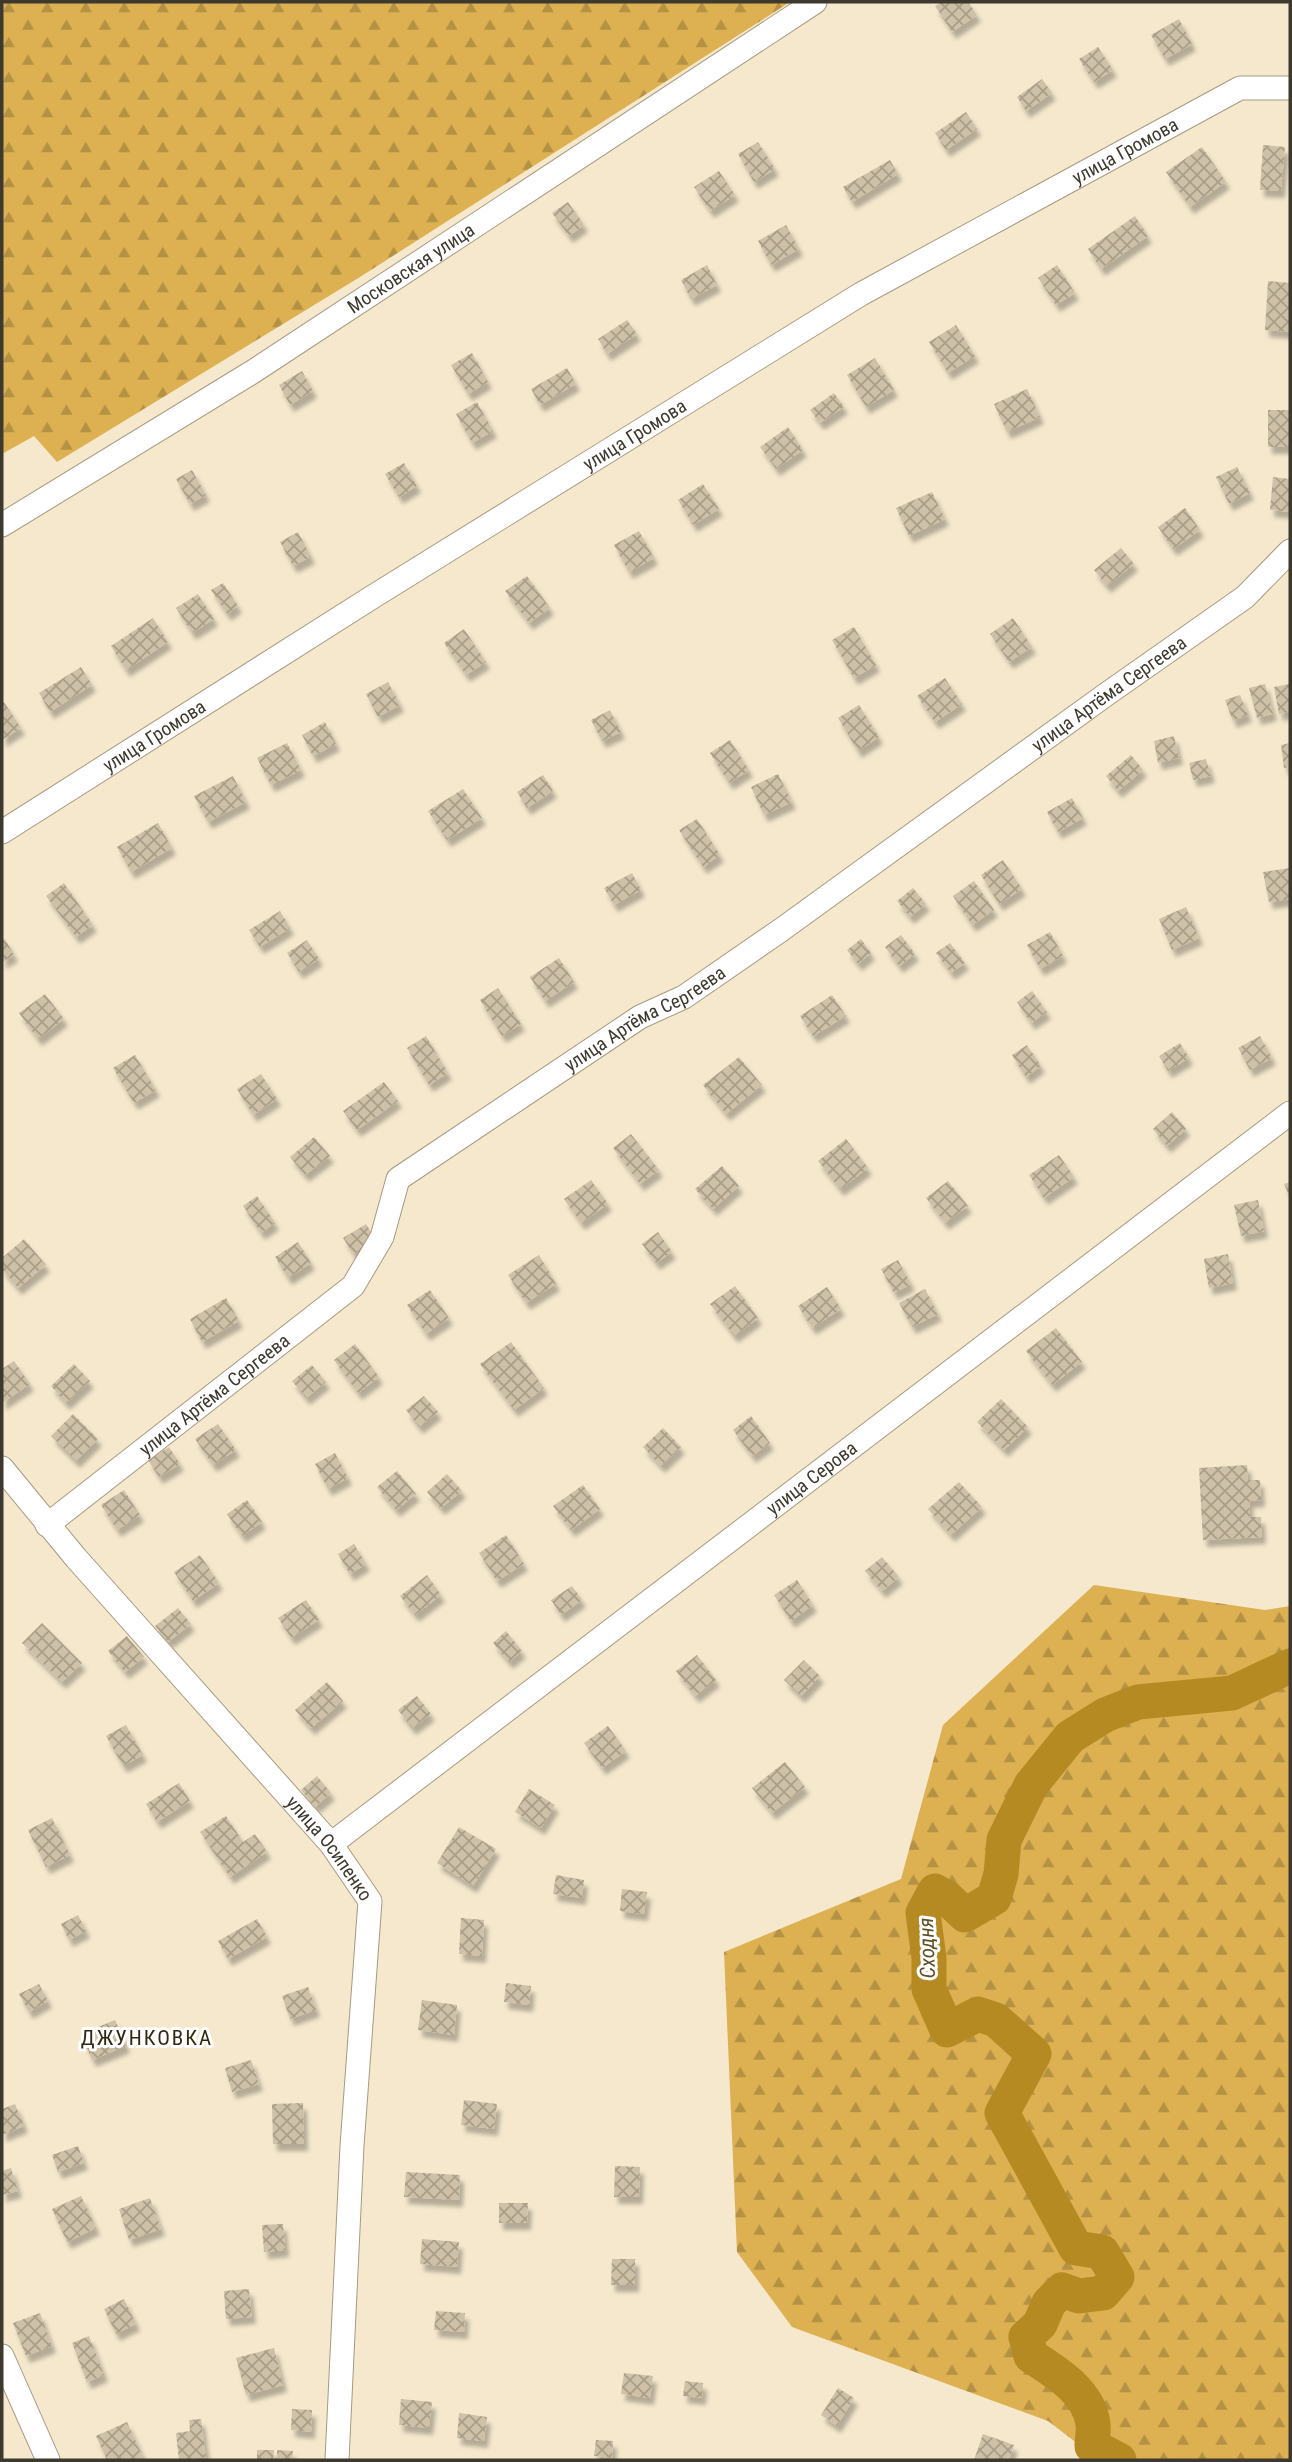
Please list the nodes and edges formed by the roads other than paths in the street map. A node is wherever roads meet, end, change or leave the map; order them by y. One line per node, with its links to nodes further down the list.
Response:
1 (816, 2): 3 (street, Московская улица)
2 (1290, 88): 5 (street, улица Громова)
3 (2, 524)
4 (1290, 551): 8 (street, улица Артёма Сергеева)
5 (2, 832)
6 (1290, 1113): 9 (street, улица Серова)
7 (2, 1468): 8 (street, улица Осипенко)
8 (47, 1525): 9 (street, улица Осипенко)
9 (331, 1844): 12 (street, улица Осипенко)
10 (2, 2356): 11 (street)
11 (48, 2460)
12 (337, 2460)

